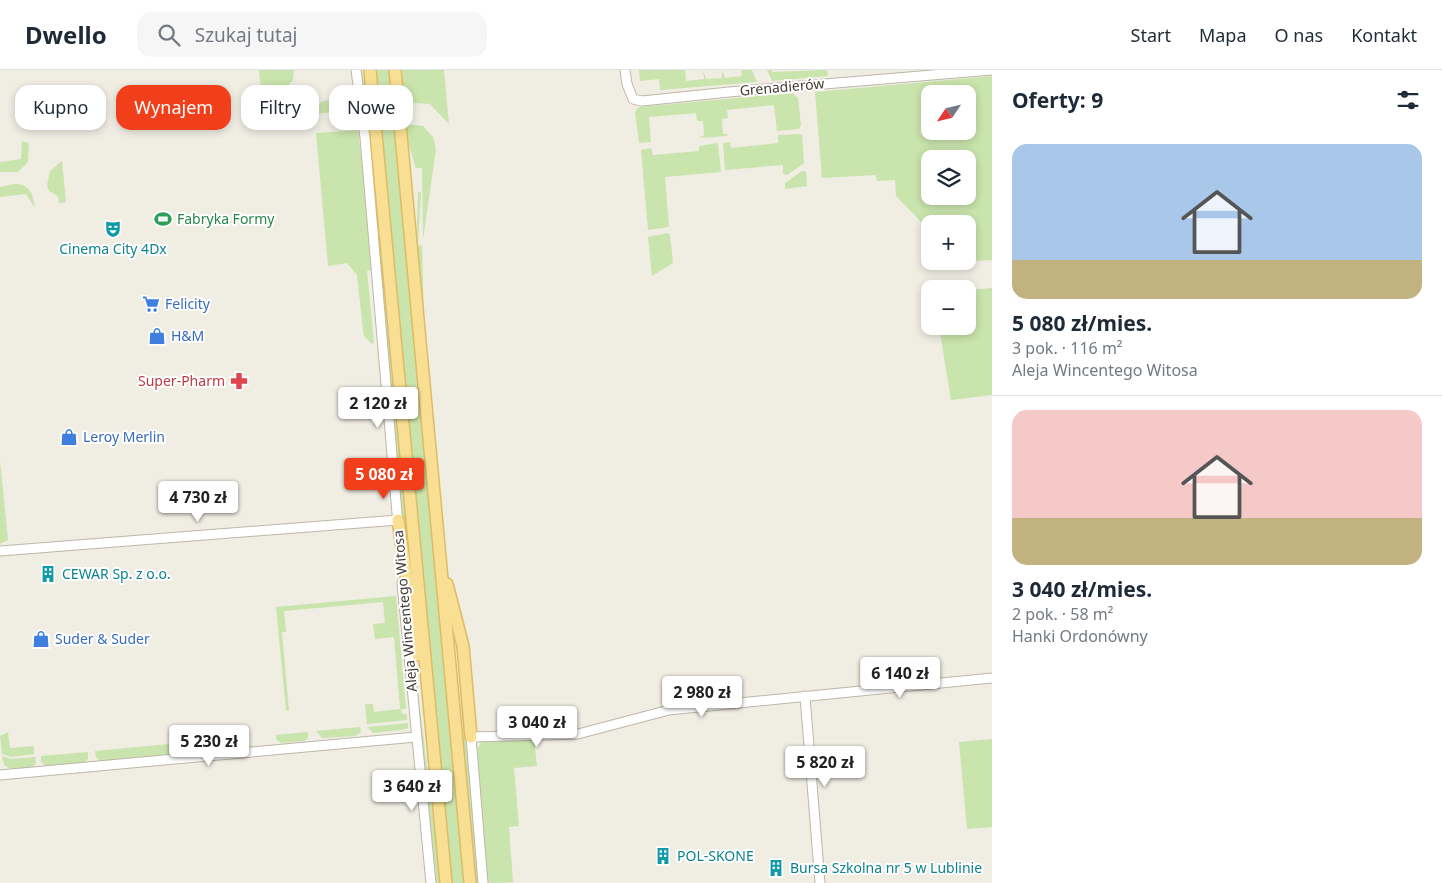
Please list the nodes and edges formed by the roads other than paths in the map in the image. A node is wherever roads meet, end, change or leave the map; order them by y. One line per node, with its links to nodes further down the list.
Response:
1 (356, 70): 6 (street, Aleja Wincentego Witosa)
2 (370, 70): 6 (main road, Aleja Wincentego Witosa)
3 (394, 70): 8 (main road)
4 (625, 70): 5 (street, Grenadierów)
5 (992, 70)
6 (371, 138): 9 (street, Aleja Wincentego Witosa); 13 (main road, Aleja Wincentego Witosa)
7 (426, 329): 8 (main road)
8 (426, 402): 11 (main road)
9 (398, 520): 10 (street); 13 (main road); 15 (street, Aleja Wincentego Witosa)
10 (0, 551)
11 (440, 559): 16 (main road); 21 (main road)
12 (992, 678): 14 (street)
13 (428, 696): 20 (main road, Aleja Wincentego Witosa)
14 (805, 696): 16 (street); 23 (street)
15 (416, 737): 18 (street); 19 (street, Aleja Wincentego Witosa)
16 (471, 737): 22 (street)
17 (0, 771): 18 (street)
18 (0, 775)
19 (431, 883)
20 (446, 883)
21 (470, 883)
22 (484, 883)
23 (820, 883)

